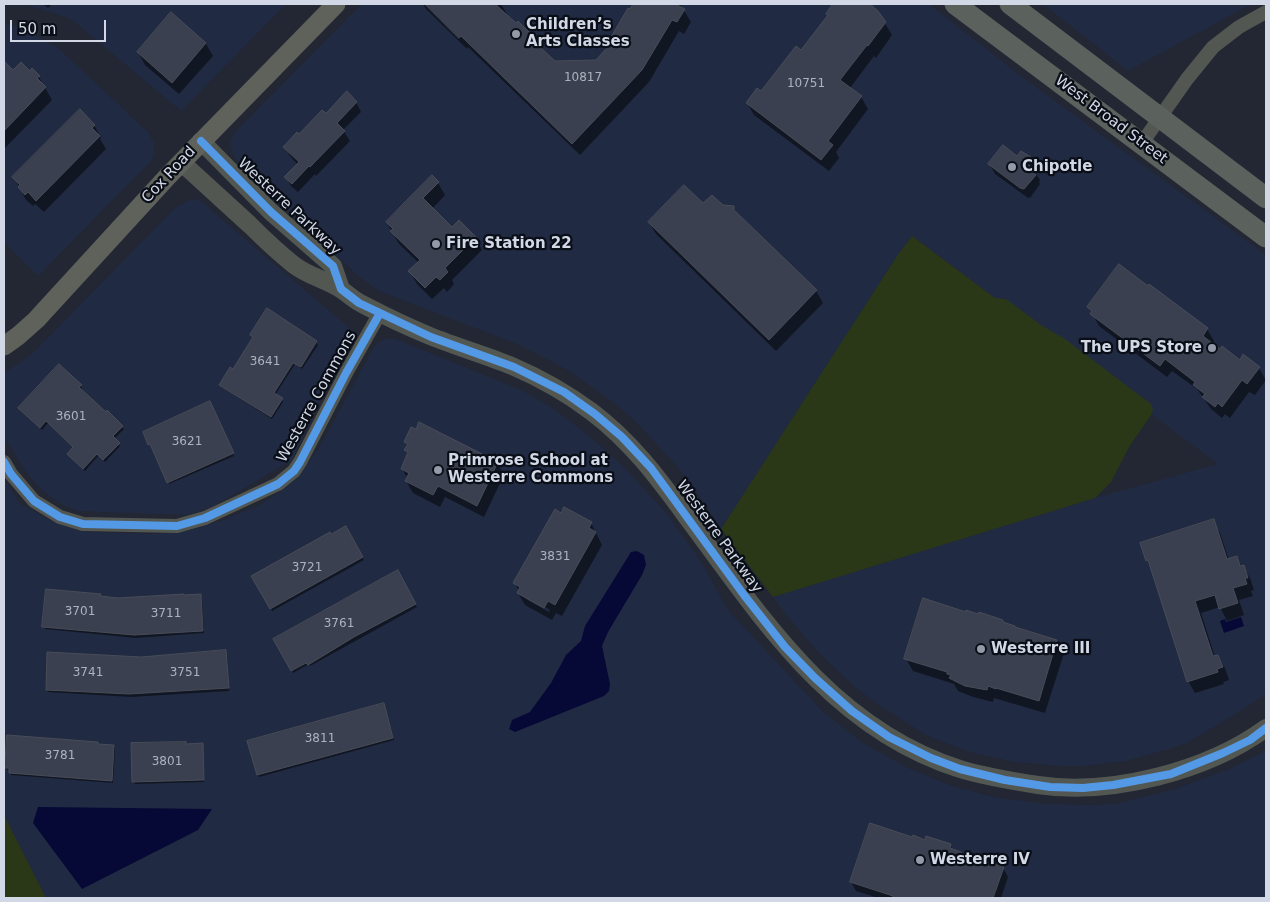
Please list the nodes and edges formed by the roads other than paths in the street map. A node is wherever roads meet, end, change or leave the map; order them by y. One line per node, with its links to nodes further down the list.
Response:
1 (336, 4): 6 (main road, Cox Road)
2 (955, 4): 7 (main road, West Broad Street)
3 (1010, 4): 5 (main road, West Broad Street)
4 (1266, 12): 5 (street)
5 (1160, 118): 7 (street); 9 (main road, West Broad Street)
6 (201, 141): 8 (main road, Cox Road); 11 (street, Westerre Parkway)
7 (1142, 143): 10 (main road, West Broad Street)
8 (181, 162): 11 (street, Westerre Parkway); 13 (main road, Cox Road)
9 (1266, 198)
10 (1266, 237)
11 (341, 289): 12 (street, Westerre Parkway)
12 (380, 313): 14 (street, Westerre Commons); 15 (street, Westerre Parkway)
13 (4, 346)
14 (4, 462)
15 (1266, 728)

